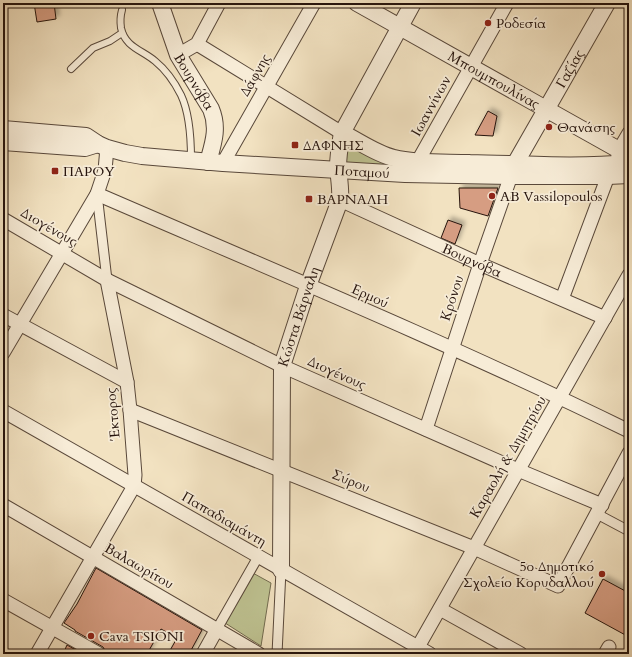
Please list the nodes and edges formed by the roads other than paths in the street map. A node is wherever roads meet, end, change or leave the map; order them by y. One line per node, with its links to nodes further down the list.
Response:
1 (160, 3): 12 (street, Βουρνόβα)
2 (219, 3): 11 (street)
3 (314, 3): 15 (street, Δάφνης)
4 (358, 3): 9 (street, Μπουμπουλίνας)
5 (413, 3): 9 (street, Κώστα Βάρναλη)
6 (507, 3): 13 (street, Ιωαννίνων)
7 (607, 3): 16 (street, Γαζίας)
8 (122, 10): 10 (lane)
9 (400, 27): 13 (street, Μπουμπουλίνας); 18 (street, Κώστα Βάρναλη)
10 (122, 33): 14 (lane); 22 (lane)
11 (197, 44): 12 (street); 15 (street, Βουρνόβα)
12 (178, 55): 24 (street, Βουρνόβα)
13 (470, 67): 16 (street, Μπουμπουλίνας); 23 (street, Ιωαννίνων)
14 (71, 69)
15 (267, 86): 18 (street, Βουρνόβα); 24 (street, Δάφνης)
16 (546, 110): 25 (street, Μπουμπουλίνας); 27 (street, Γαζίας)
17 (3, 129): 21 (street, Ποταμού)
18 (342, 132): 23 (street, Ποταμού); 26 (street, Κώστα Βάρναλη)
19 (629, 133): 25 (street)
20 (3, 142): 21 (street, Ποταμού)
21 (102, 146): 22 (street, Ποταμού); 29 (street, Έκτορος)
22 (191, 160): 24 (street, Ποταμού)
23 (418, 161): 27 (street, Ποταμού)
24 (216, 162): 26 (street, Ποταμού)
25 (624, 163): 27 (street, Ποταμού); 28 (street, Ποταμού)
26 (338, 170): 27 (street, Ποταμού); 30 (street, Κώστα Βάρναλη)
27 (513, 170): 28 (street, Ποταμού); 33 (street, Κρόνου)
28 (608, 176): 37 (street)
29 (97, 194): 32 (street); 35 (street, Έκτορος); 36 (street, Ερμού)
30 (340, 200): 33 (street, Βουρνόβα); 36 (street, Κώστα Βάρναλη)
31 (3, 219): 32 (street, Διογένους)
32 (62, 253): 35 (street, Διογένους); 40 (street)
33 (480, 264): 37 (street, Βουρνόβα); 41 (street, Κρόνου)
34 (629, 276): 39 (street, Καραολή & Δημητρίου)
35 (107, 280): 43 (street, Διογένους); 44 (street, Έκτορος)
36 (308, 286): 41 (street, Ερμού); 43 (street, Κώστα Βάρναλη)
37 (562, 299): 39 (street, Βουρνόβα)
38 (3, 315): 40 (street)
39 (605, 318): 45 (street, Καραολή & Δημητρίου)
40 (20, 325): 42 (street); 44 (street)
41 (452, 349): 45 (street, Ερμού); 48 (street, Κρόνου)
42 (3, 353)
43 (282, 366): 48 (street, Διογένους); 51 (street, Κώστα Βάρναλη)
44 (127, 382): 46 (street, Έκτορος)
45 (560, 397): 49 (street, Ερμού); 52 (street, Καραολή & Δημητρίου)
46 (130, 410): 51 (street, Σύρου); 53 (street, Έκτορος)
47 (3, 411): 53 (street, Παπαδιαμάντη)
48 (426, 429): 52 (street, Διογένους)
49 (629, 431)
50 (629, 453): 55 (street)
51 (280, 470): 57 (street, Σύρου); 60 (street, Κώστα Βάρναλη)
52 (518, 470): 55 (street, Διογένους); 57 (street, Καραολή & Δημητρίου)
53 (134, 486): 58 (street, Παπαδιαμάντη); 59 (street, Έκτορος)
54 (3, 505): 59 (street, Βαλαωρίτου)
55 (600, 510): 56 (street, Διογένους); 57 (street, Σύρου)
56 (629, 531)
57 (474, 548): 62 (street, Καραολή & Δημητρίου)
58 (258, 557): 60 (street, Παπαδιαμάντη); 64 (street)
59 (93, 558): 63 (street, Έκτορος); 64 (street, Βαλαωρίτου)
60 (281, 570): 65 (street, Παπαδιαμάντη); 70 (street, Κώστα Βάρναλη)
61 (3, 600): 63 (street)
62 (440, 609): 65 (street, Καραολή & Δημητρίου); 72 (street)
63 (53, 627): 66 (street, Έκτορος); 67 (street)
64 (217, 629): 68 (street); 69 (street, Βαλαωρίτου)
65 (416, 651): 71 (street, Παπαδιαμάντη)
66 (37, 654)
67 (99, 654)
68 (203, 654)
69 (259, 654)
70 (277, 654)
71 (430, 654)
72 (521, 654)

